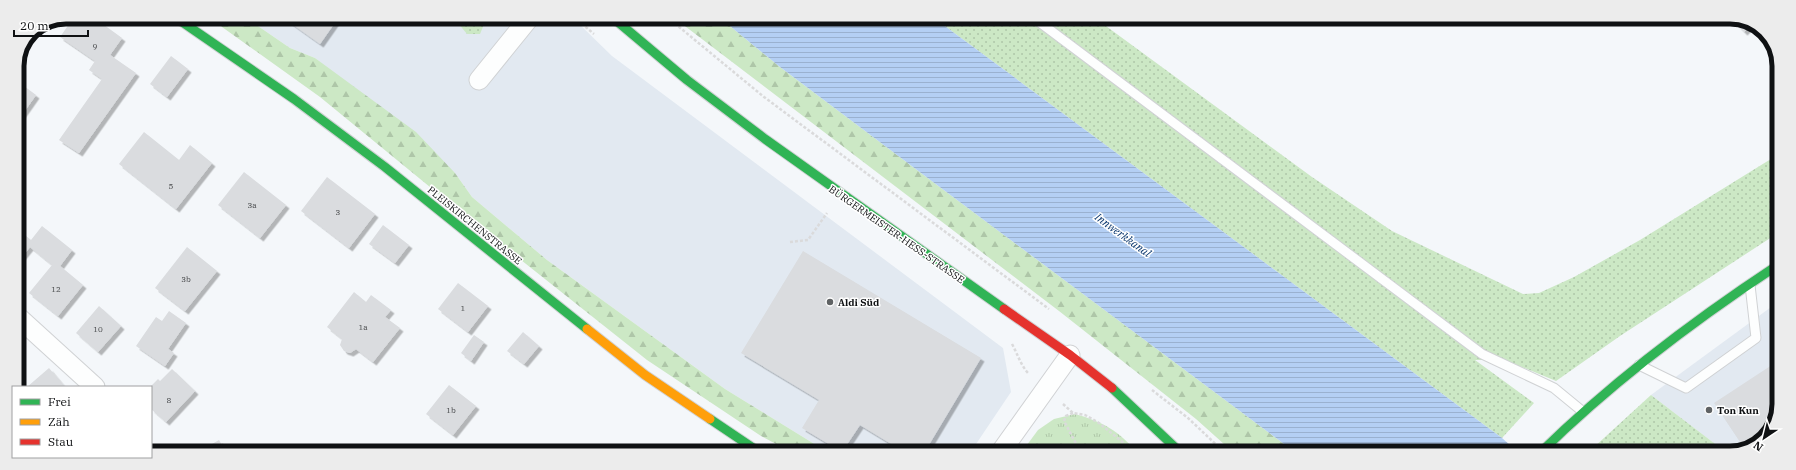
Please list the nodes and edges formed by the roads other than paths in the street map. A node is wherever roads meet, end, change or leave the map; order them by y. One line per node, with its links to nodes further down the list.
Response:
1 (185, 24): 13 (main road, PLEISKIRCHENSTRASSE)
2 (524, 24): 5 (street)
3 (620, 24): 9 (main road, BÜRGERMEISTER-HESS-STRASSE)
4 (1042, 24): 12 (lane)
5 (479, 80)
6 (1772, 269): 7 (main road)
7 (1750, 284): 10 (main road); 10 (lane)
8 (24, 322): 11 (street)
9 (1070, 355): 14 (street); 15 (main road, BÜRGERMEISTER-HESS-STRASSE)
10 (1638, 364): 12 (main road)
11 (94, 386)
12 (1582, 411): 16 (main road)
13 (750, 446)
14 (1005, 446)
15 (1174, 446)
16 (1547, 446)

